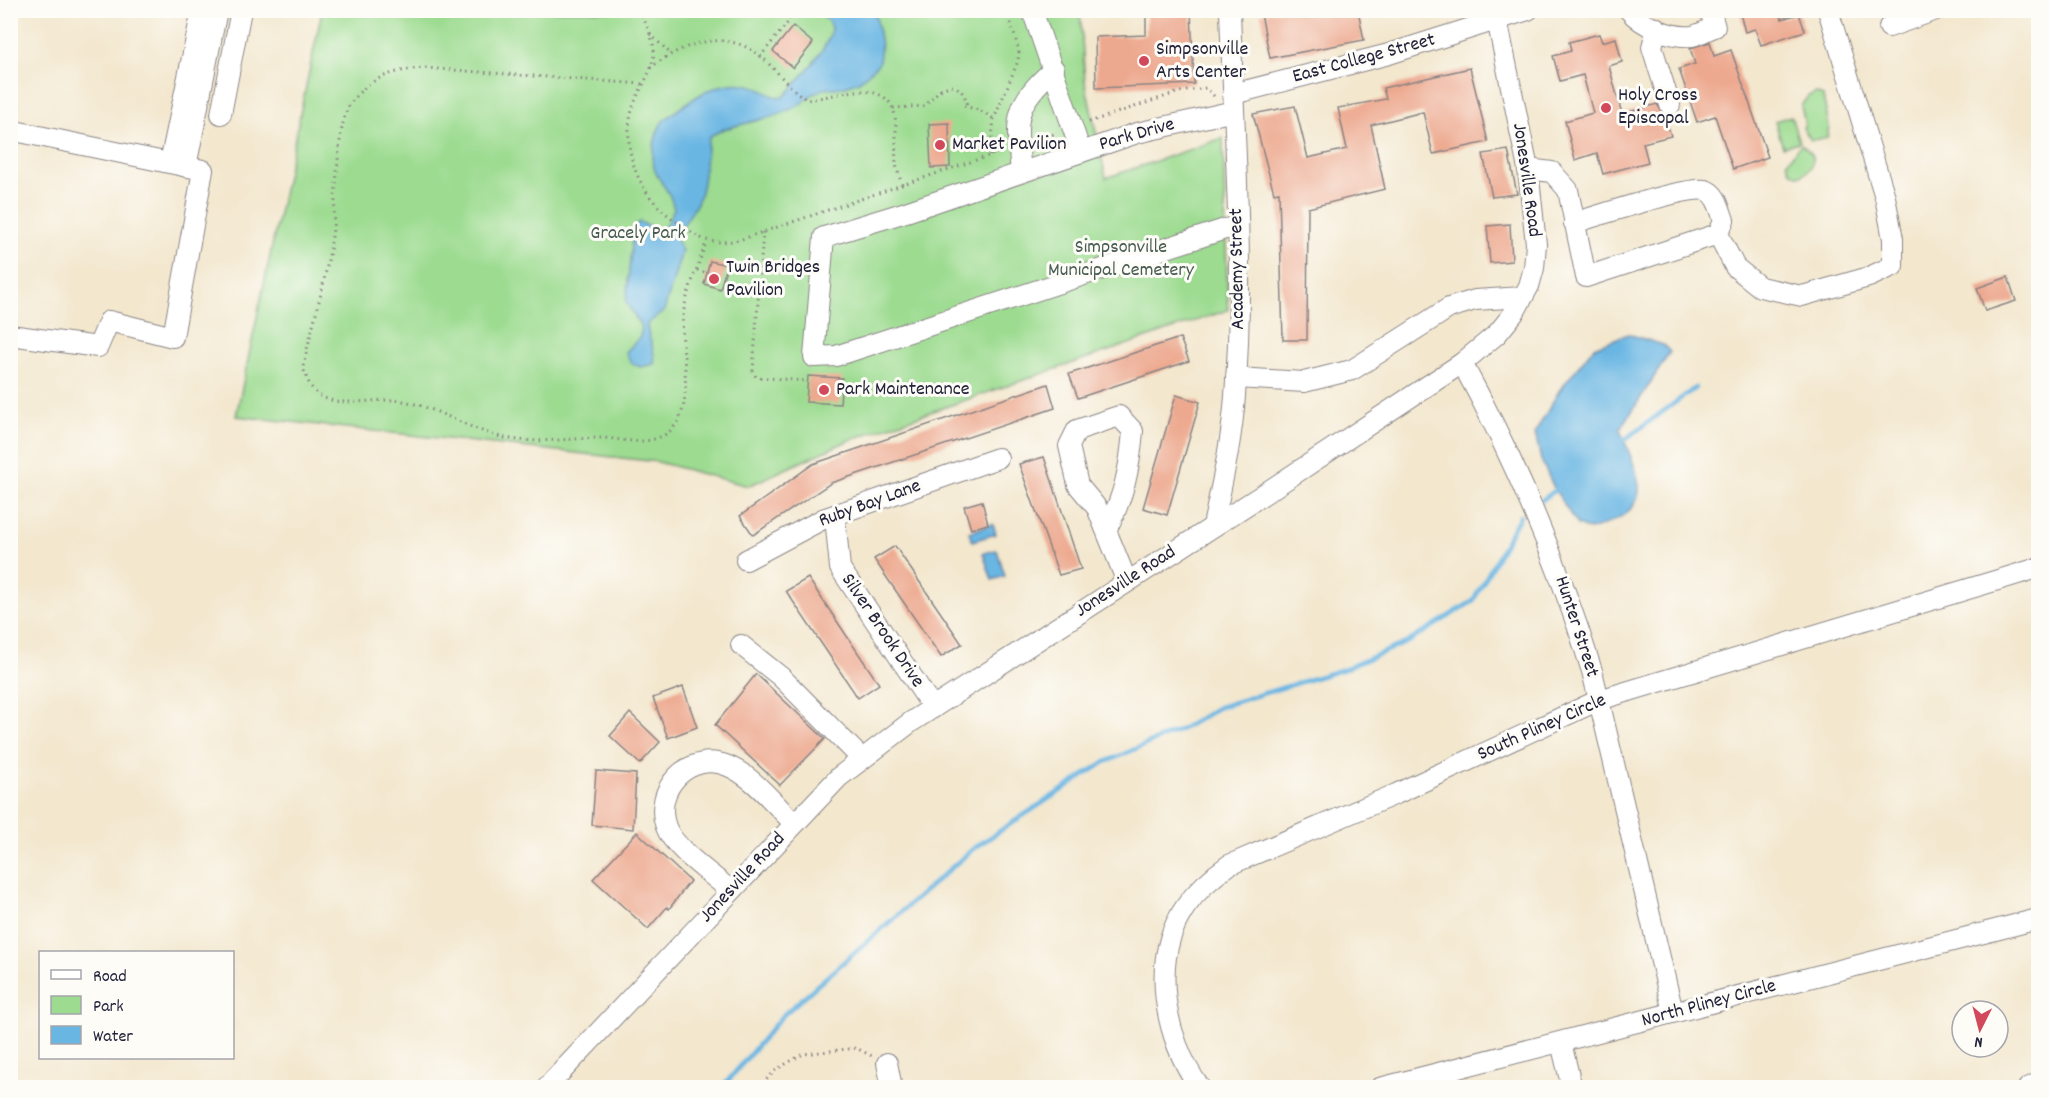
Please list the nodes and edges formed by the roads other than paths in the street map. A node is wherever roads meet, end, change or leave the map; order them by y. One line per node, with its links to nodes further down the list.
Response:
1 (1032, 10): 13 (street, Park Drive)
2 (1230, 10): 14 (street, Academy Street)
3 (1528, 10): 10 (street, East College Street)
4 (1629, 10): 12 (street)
5 (1710, 10): 12 (street)
6 (1828, 10): 24 (street)
7 (1936, 10): 11 (street)
8 (205, 12): 9 (street); 19 (street)
9 (240, 15): 16 (street)
10 (1497, 16): 14 (street, East College Street); 20 (street, Jonesville Road)
11 (1889, 27)
12 (1657, 28): 15 (street)
13 (1054, 69): 18 (street, Park Drive); 21 (street)
14 (1228, 101): 18 (street, Park Drive); 23 (street, Academy Street)
15 (1670, 105)
16 (221, 114)
17 (10, 130): 19 (street)
18 (1081, 152): 21 (street)
19 (178, 165): 26 (street)
20 (1528, 169): 22 (street); 25 (street, Jonesville Road)
21 (1021, 172): 23 (street)
22 (1574, 223): 24 (street); 24 (street)
23 (1238, 227): 28 (street, Academy Street)
24 (1718, 234)
25 (1523, 297): 27 (street, Jonesville Road); 28 (street)
26 (10, 335)
27 (1462, 363): 31 (street, Jonesville Road); 37 (street, Hunter Street)
28 (1236, 378): 31 (street, Academy Street)
29 (998, 458): 30 (street, Ruby Bay Lane)
30 (835, 517): 33 (street, Ruby Bay Lane); 38 (street, Silver Brook Drive)
31 (1213, 526): 35 (street, Jonesville Road)
32 (1106, 530): 32 (street); 35 (street)
33 (746, 560)
34 (2038, 568): 37 (street, South Pliney Circle)
35 (1127, 582): 38 (street, Jonesville Road)
36 (741, 645): 39 (street)
37 (1599, 700): 43 (street, Hunter Street); 49 (street, South Pliney Circle)
38 (933, 708): 39 (street, Jonesville Road)
39 (862, 759): 40 (street, Jonesville Road)
40 (794, 823): 41 (street, Jonesville Road); 41 (street)
41 (731, 891): 47 (street, Jonesville Road)
42 (2038, 919): 43 (street, North Pliney Circle)
43 (1673, 1012): 44 (street, North Pliney Circle)
44 (1561, 1043): 50 (street, North Pliney Circle); 51 (street)
45 (888, 1063): 48 (street)
46 (2038, 1083): 52 (street)
47 (546, 1088)
48 (892, 1088)
49 (1200, 1088)
50 (1380, 1088)
51 (1572, 1088)
52 (2028, 1088)

